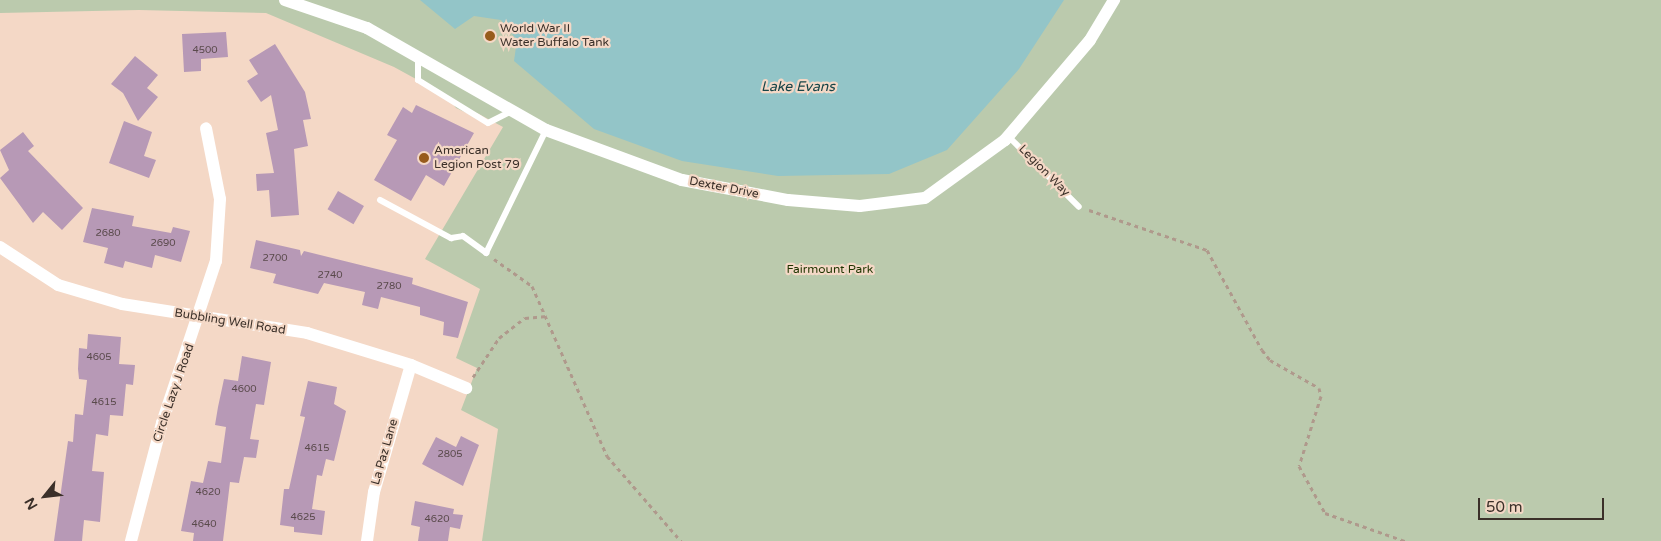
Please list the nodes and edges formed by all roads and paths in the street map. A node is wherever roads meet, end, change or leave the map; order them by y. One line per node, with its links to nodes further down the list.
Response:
1 (285, 0): 3 (street, Dexter Drive)
2 (1114, 0): 7 (street, Dexter Drive)
3 (418, 56): 4 (street, Dexter Drive); 4 (lane)
4 (514, 110): 6 (street, Dexter Drive)
5 (206, 128): 13 (street, Circle Lazy J Road)
6 (546, 130): 7 (street, Dexter Drive); 11 (lane)
7 (1008, 136): 9 (lane, Legion Way)
8 (380, 200): 11 (lane)
9 (1079, 207): 19 (path)
10 (0, 247): 13 (street, Bubbling Well Road)
11 (486, 253): 12 (path)
12 (546, 316): 15 (path); 18 (path)
13 (201, 318): 14 (street, Bubbling Well Road); 16 (street, Circle Lazy J Road)
14 (411, 365): 15 (street, Bubbling Well Road); 17 (street, La Paz Lane)
15 (466, 388)
16 (131, 541)
17 (367, 541)
18 (680, 541)
19 (1405, 541)

